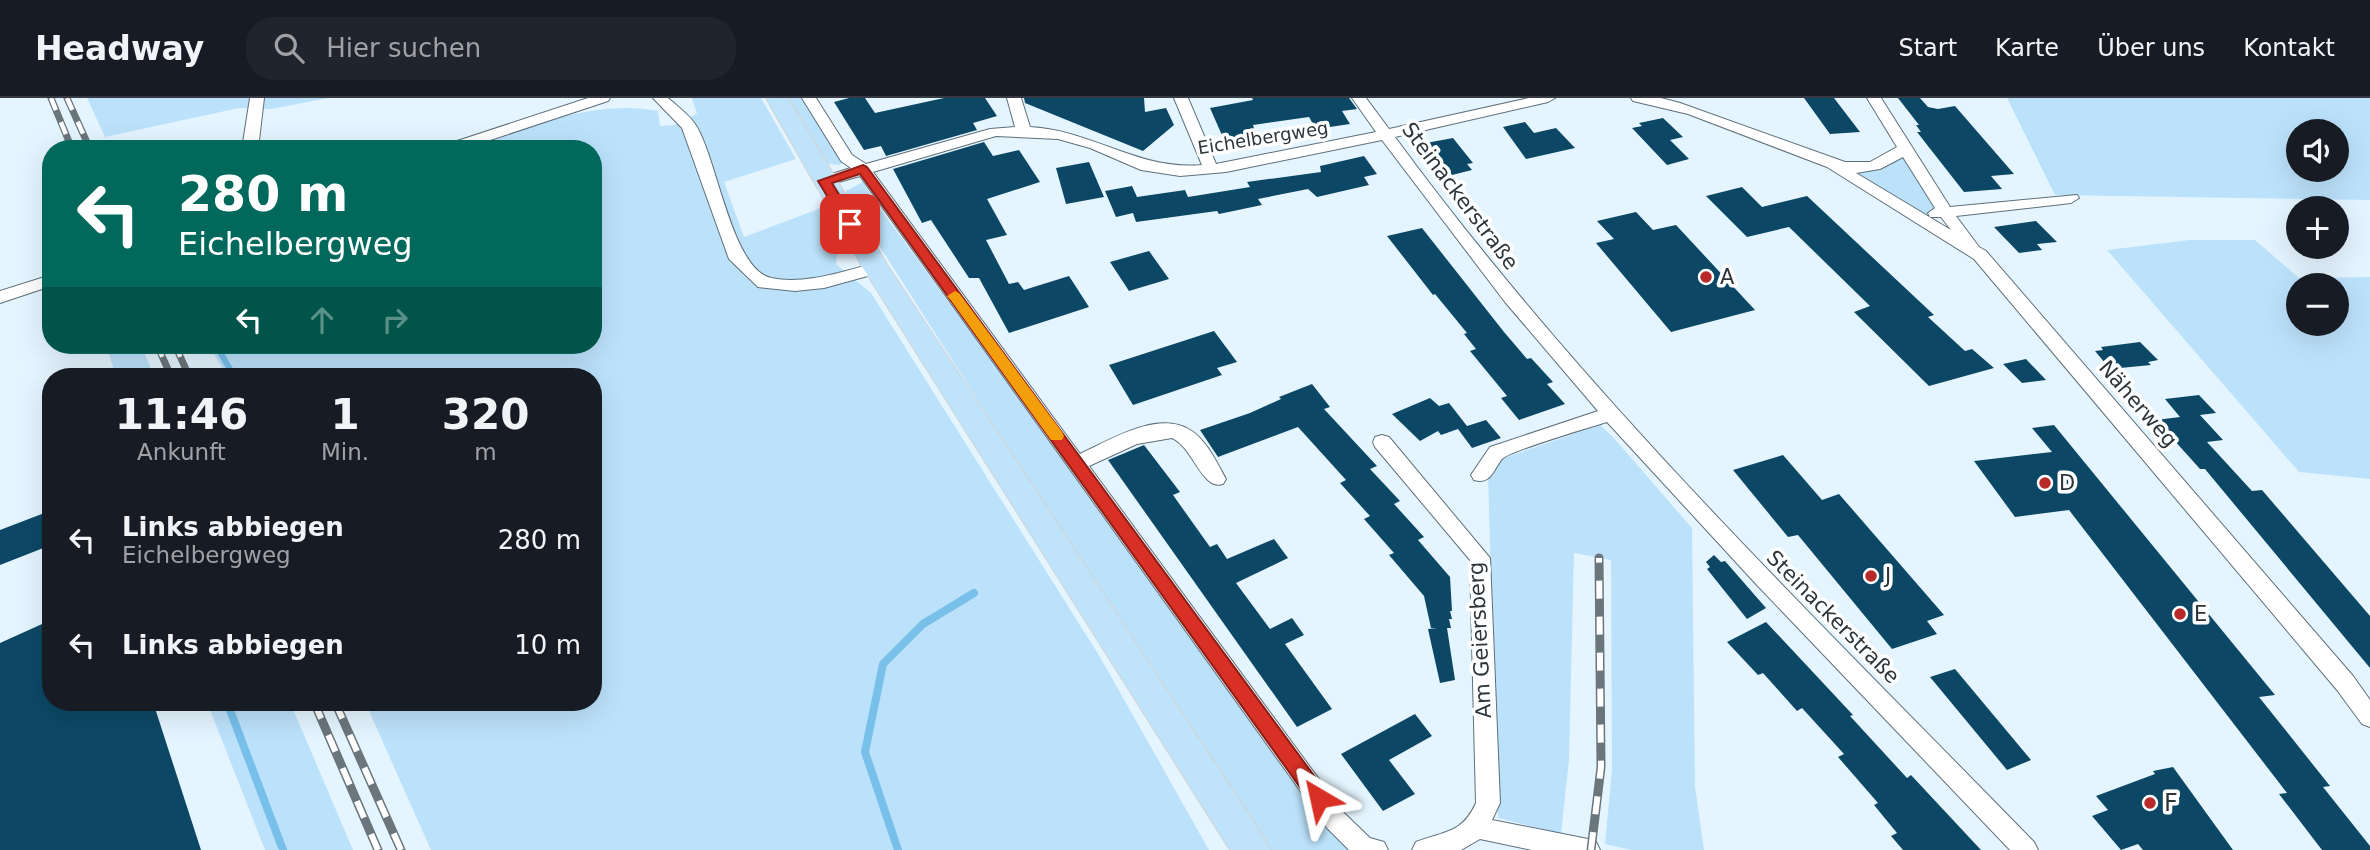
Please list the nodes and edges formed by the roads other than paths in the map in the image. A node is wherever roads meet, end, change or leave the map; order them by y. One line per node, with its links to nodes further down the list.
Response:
1 (257, 98): 14 (street)
2 (603, 98): 15 (street)
3 (660, 98): 25 (street)
4 (777, 98): 20 (main road)
5 (809, 98): 18 (street)
6 (1014, 98): 12 (street)
7 (1181, 98): 19 (street)
8 (1359, 98): 13 (street, Steinackerstraße)
9 (1548, 98): 13 (street, Eichelbergweg)
10 (1638, 98): 17 (street, Näherweg)
11 (1874, 98): 16 (street)
12 (1023, 130): 18 (street, Eichelbergweg); 19 (street, Eichelbergweg)
13 (1385, 136): 19 (street, Eichelbergweg); 28 (street, Steinackerstraße)
14 (251, 140)
15 (475, 140)
16 (1903, 149): 17 (street, Näherweg); 22 (street)
17 (1833, 165): 23 (street, Näherweg)
18 (863, 169): 20 (street, Eichelbergweg); 30 (street)
19 (1211, 169)
20 (824, 181): 25 (main road)
21 (2071, 198): 22 (street)
22 (1945, 212): 23 (street); 24 (street)
23 (1912, 216): 24 (street, Näherweg)
24 (1980, 255): 33 (street, Näherweg)
25 (876, 268): 35 (main road)
26 (42, 283): 27 (street)
27 (0, 297)
28 (1609, 414): 31 (street); 39 (street, Steinackerstraße)
29 (1382, 442): 34 (street, Am Geiersberg)
30 (1076, 464): 32 (street); 36 (street)
31 (1481, 475)
32 (1216, 479)
33 (2370, 717)
34 (1478, 828): 37 (street); 38 (street)
35 (1251, 850)
36 (1376, 850)
37 (1424, 850)
38 (1588, 850)
39 (2026, 850)

